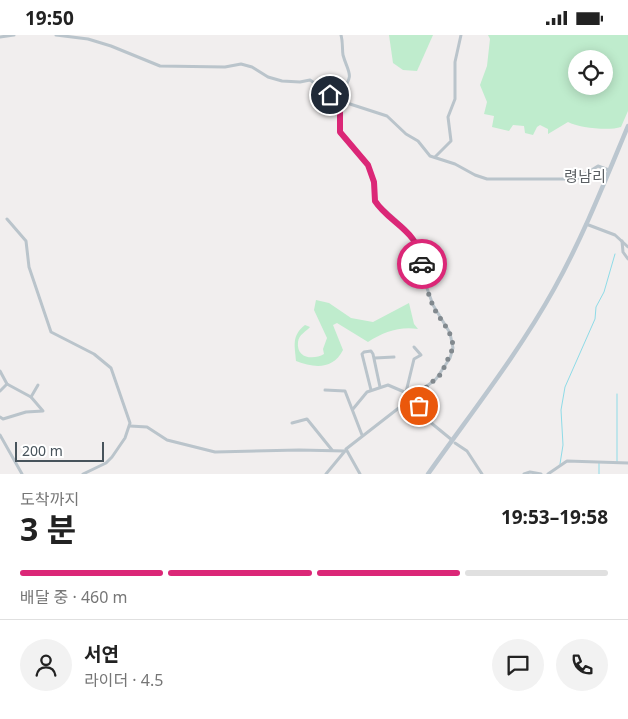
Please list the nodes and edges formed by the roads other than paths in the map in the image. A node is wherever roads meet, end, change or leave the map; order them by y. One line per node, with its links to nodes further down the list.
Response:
1 (14, 35): 5 (street)
2 (56, 35): 26 (street)
3 (341, 35): 7 (street)
4 (461, 35): 7 (street)
5 (0, 37)
6 (628, 126): 8 (main road)
7 (435, 157): 8 (street)
8 (609, 170): 10 (main road)
9 (7, 219): 30 (street)
10 (586, 224): 11 (street); 33 (main road)
11 (622, 241): 12 (street); 13 (street)
12 (628, 247)
13 (628, 259)
14 (414, 347): 24 (street)
15 (394, 357): 16 (street)
16 (374, 358): 20 (street); 22 (street)
17 (0, 371): 18 (street)
18 (7, 384): 23 (street); 25 (street)
19 (38, 385): 25 (street)
20 (380, 387): 22 (street); 24 (street)
21 (325, 389): 27 (street)
22 (370, 390): 27 (street)
23 (0, 391)
24 (406, 392): 26 (street)
25 (31, 397): 28 (street)
26 (413, 399): 32 (street); 33 (street)
27 (353, 409): 32 (street)
28 (0, 418)
29 (292, 423): 34 (street)
30 (130, 425): 34 (street); 38 (street)
31 (0, 435): 37 (street)
32 (362, 435): 35 (street)
33 (453, 441): 41 (main road); 42 (street)
34 (332, 450): 35 (street)
35 (345, 451): 39 (street); 40 (street)
36 (628, 463): 45 (street)
37 (22, 474)
38 (83, 474)
39 (326, 474)
40 (360, 474)
41 (428, 474)
42 (482, 474)
43 (524, 474): 44 (street)
44 (542, 474)
45 (548, 474)

